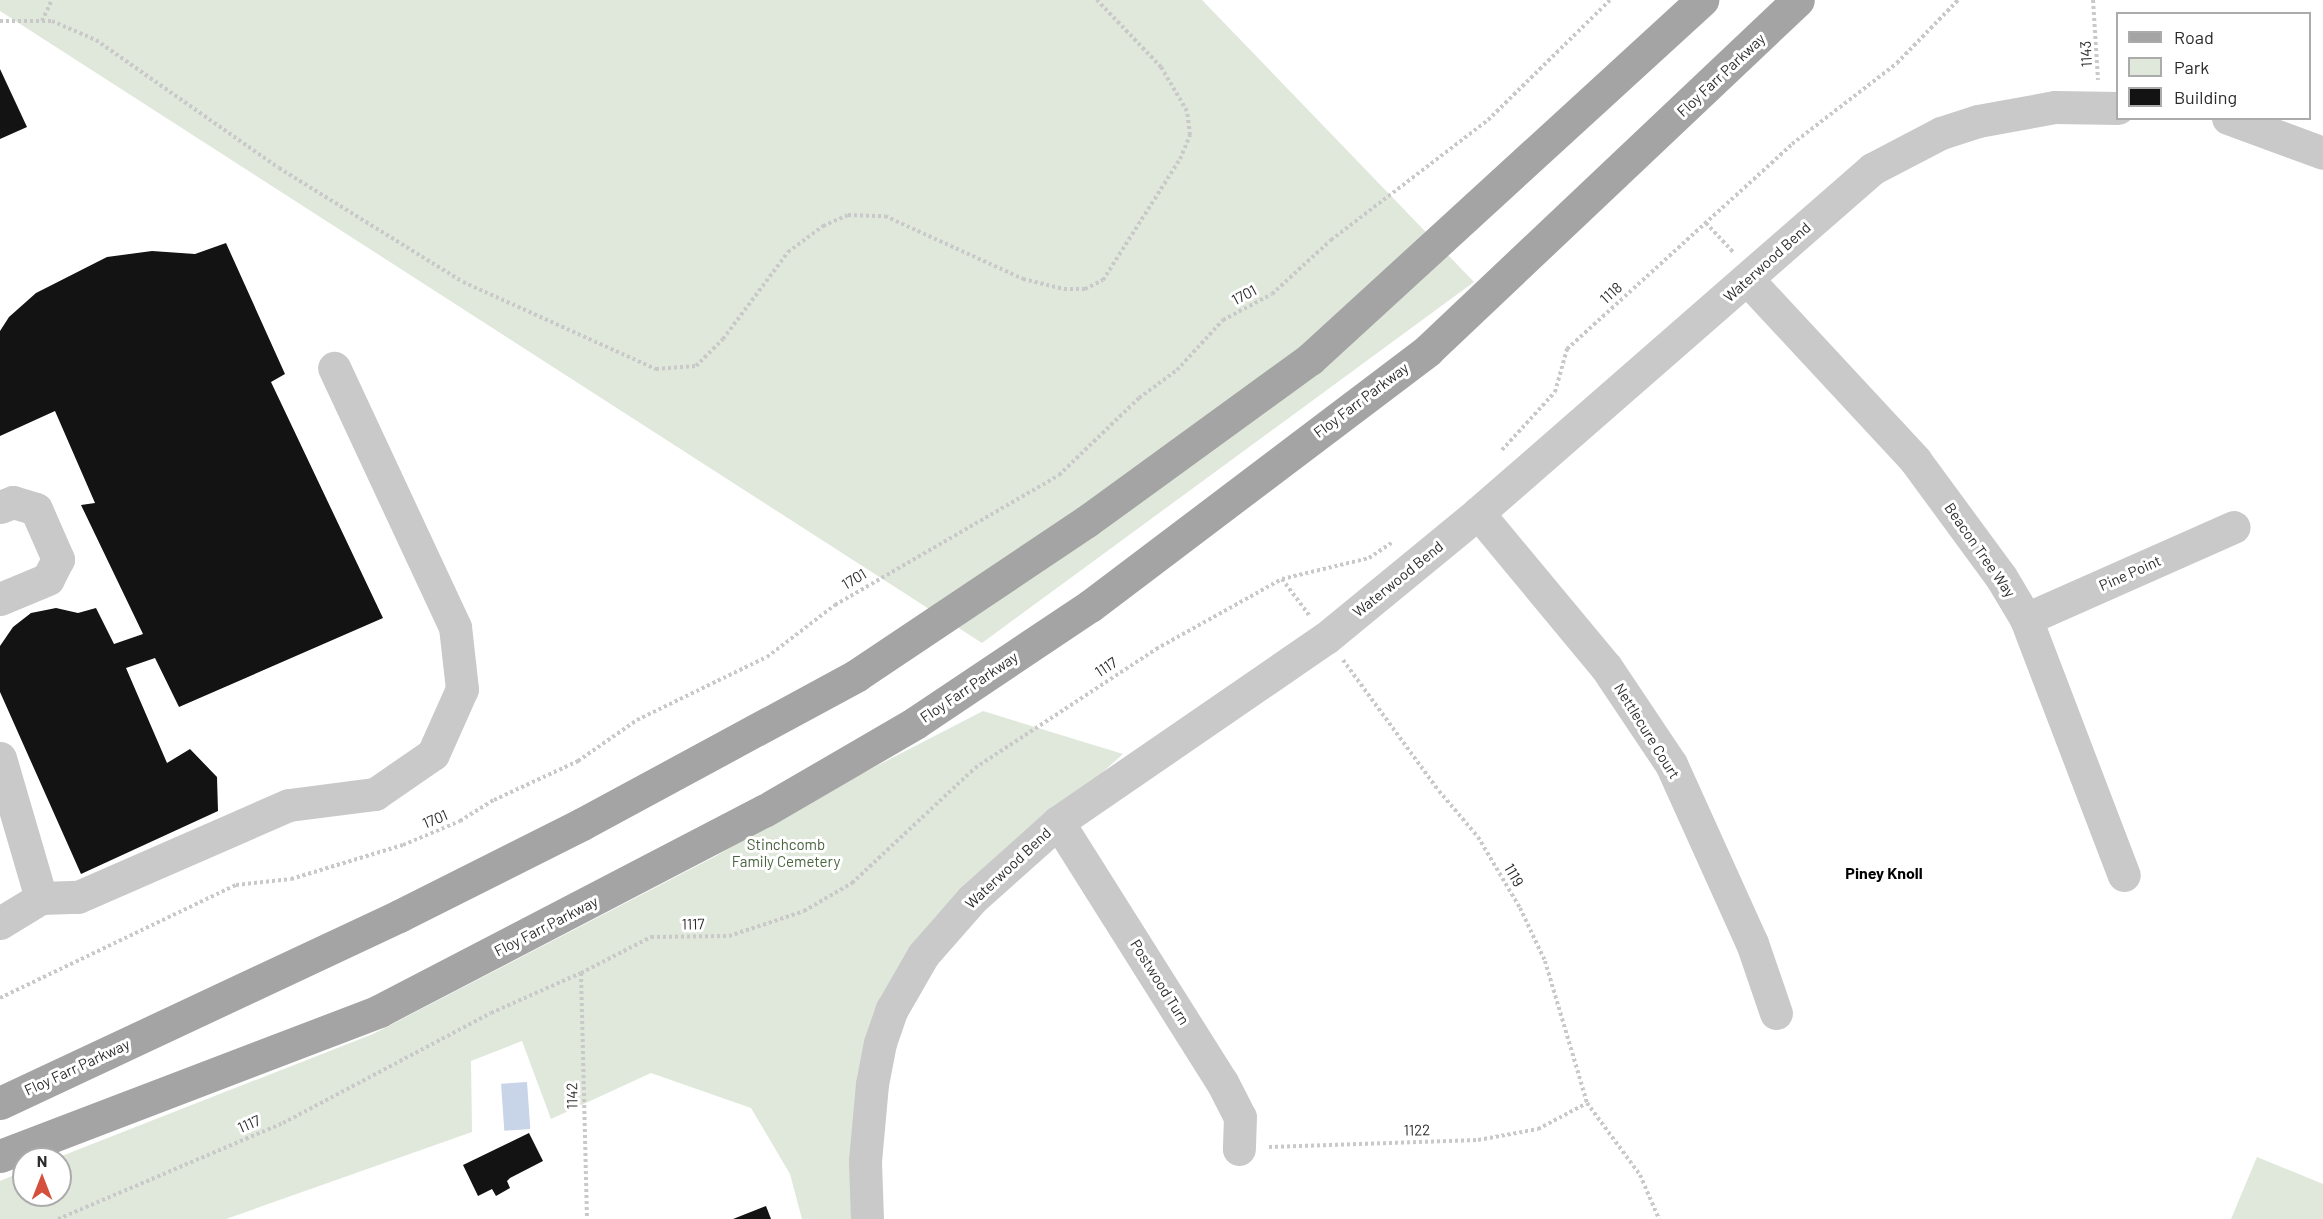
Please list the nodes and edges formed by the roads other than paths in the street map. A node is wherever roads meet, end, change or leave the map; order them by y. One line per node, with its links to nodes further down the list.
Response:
1 (1702, 0): 19 (main road, Floy Farr Parkway)
2 (1798, 0): 21 (main road, Floy Farr Parkway)
3 (2107, 108): 6 (street, Waterwood Bend)
4 (2233, 120): 5 (street)
5 (2323, 153)
6 (1751, 278): 9 (street, Waterwood Bend); 12 (street, Beacon Tree Way)
7 (334, 368): 16 (street)
8 (0, 507): 11 (street)
9 (1478, 513): 14 (street, Waterwood Bend); 18 (street, Nettlecure Court)
10 (2234, 527): 12 (street, Pine Point)
11 (0, 599)
12 (2026, 619): 15 (street, Beacon Tree Way)
13 (0, 758): 16 (street)
14 (1058, 822): 20 (street, Postwood Turn); 22 (street, Waterwood Bend)
15 (2124, 875)
16 (41, 898): 17 (street)
17 (0, 923)
18 (1776, 1013)
19 (0, 1103)
20 (1239, 1149)
21 (0, 1156)
22 (867, 1219)

